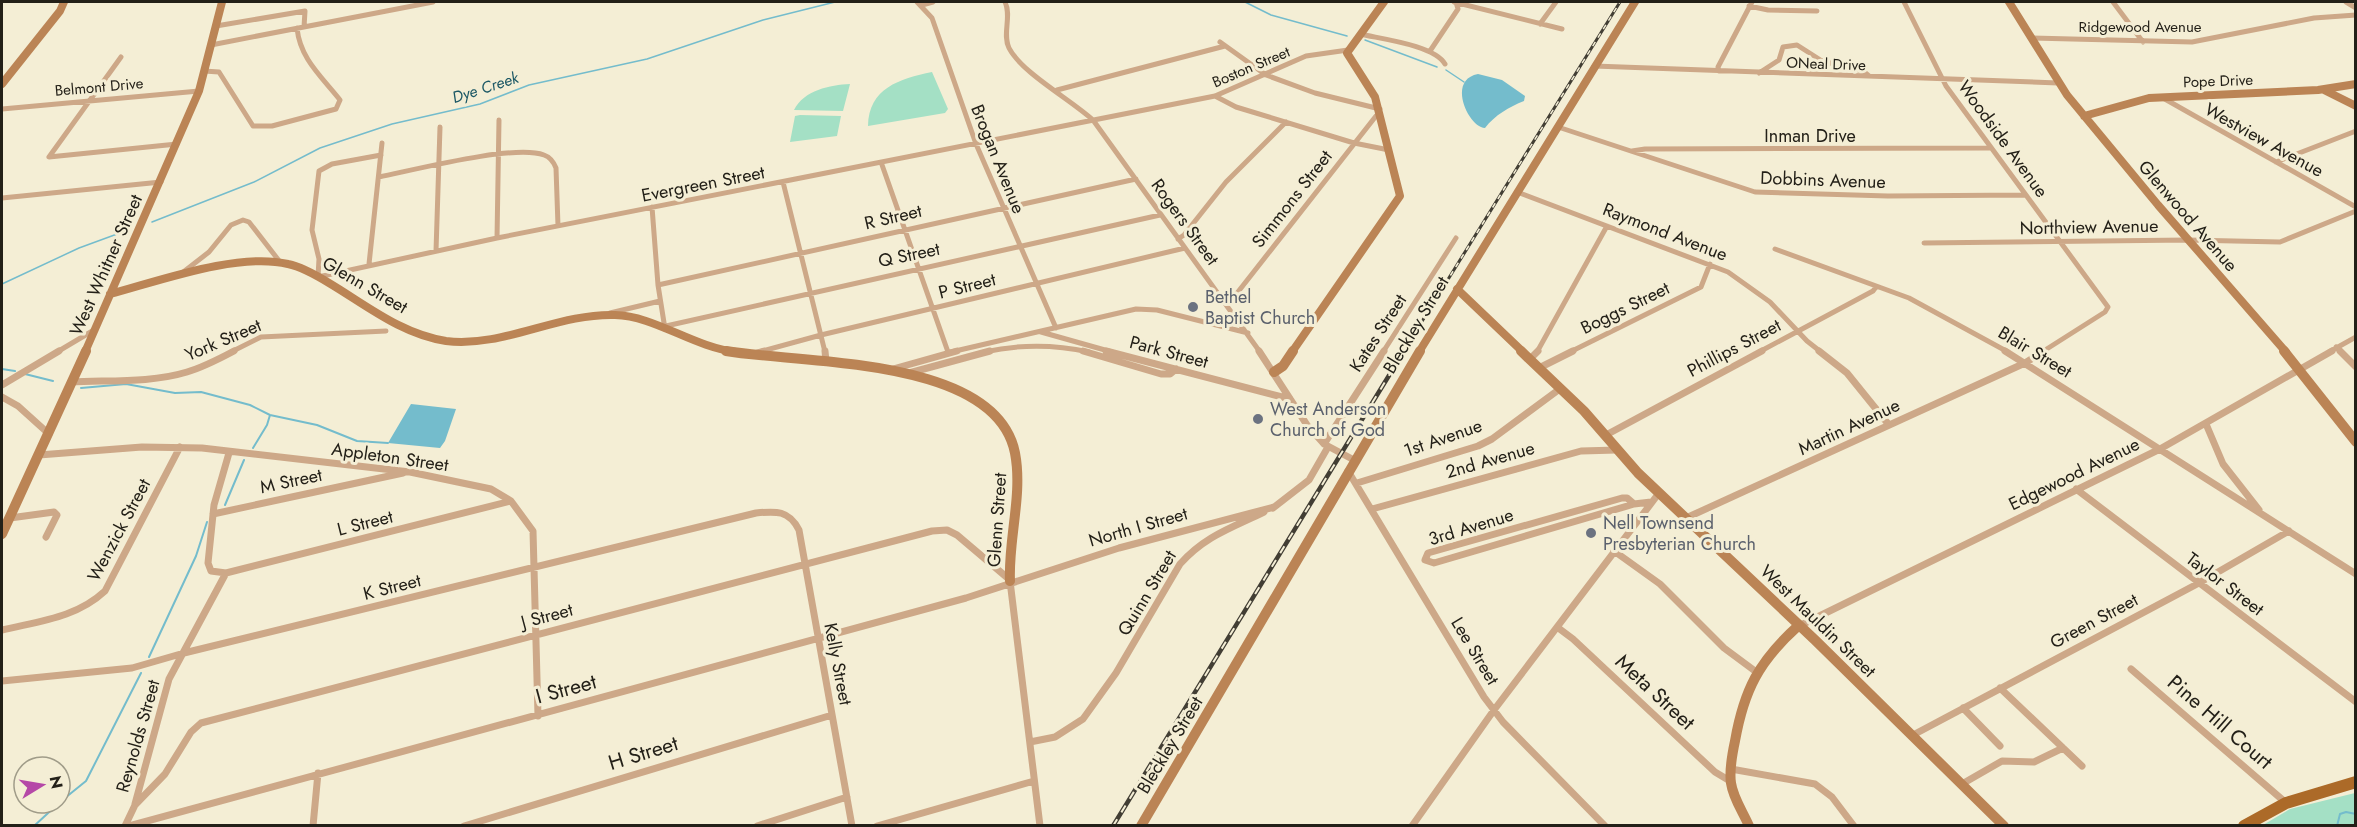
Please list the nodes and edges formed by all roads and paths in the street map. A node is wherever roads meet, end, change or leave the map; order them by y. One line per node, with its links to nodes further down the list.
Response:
1 (64, 2): 42 (street)
2 (223, 2): 20 (street, West Whitner Street)
3 (433, 2): 21 (street)
4 (933, 2): 14 (street)
5 (1005, 2): 44 (street, Rogers Street)
6 (1384, 2): 24 (street)
7 (1455, 2): 19 (street); 31 (street)
8 (1556, 2): 19 (street)
9 (1635, 2): 34 (street, Bleckley Street)
10 (1904, 2): 40 (street, Woodside Avenue)
11 (2009, 2): 25 (street, Glenwood Avenue)
12 (2113, 2): 27 (street)
13 (2346, 2): 16 (street)
14 (920, 3): 63 (street, Brogan Avenue)
15 (1750, 4): 17 (street); 35 (street)
16 (2355, 8)
17 (1817, 11)
18 (2355, 15): 27 (street, Ridgewood Avenue)
19 (1540, 24): 23 (street)
20 (216, 26): 21 (street); 28 (street, West Whitner Street)
21 (304, 27): 22 (street)
22 (297, 28): 28 (street); 36 (street)
23 (1562, 29)
24 (1360, 34): 30 (street); 31 (street)
25 (2030, 38): 27 (street, Ridgewood Avenue); 41 (street, Glenwood Avenue)
26 (1220, 42): 29 (street)
27 (2142, 42)
28 (211, 45): 36 (street, West Whitner Street)
29 (1225, 46): 38 (street); 44 (street)
30 (1348, 50): 38 (street, Boston Street); 52 (street)
31 (1430, 51): 33 (street)
32 (122, 57): 49 (street)
33 (1445, 64)
34 (1594, 66): 35 (street, ONeal Drive); 58 (street, Bleckley Street)
35 (1719, 71): 37 (street, ONeal Drive)
36 (204, 72): 46 (street, West Whitner Street)
37 (1758, 74): 39 (street, ONeal Drive); 39 (street)
38 (1266, 75): 47 (street, Boston Street); 52 (street)
39 (1870, 77): 40 (street, ONeal Drive)
40 (1944, 80): 41 (street, ONeal Drive); 64 (street, Woodside Avenue)
41 (2058, 83): 53 (street, Glenwood Avenue)
42 (2, 84)
43 (2355, 84): 45 (street, Pope Drive)
44 (1057, 90): 55 (street, Rogers Street)
45 (2324, 90): 48 (street, Pope Drive); 50 (street)
46 (199, 91): 49 (street, Belmont Drive); 62 (street, West Whitner Street)
47 (1215, 96): 55 (street, Boston Street); 56 (street)
48 (2160, 97): 53 (street, Pope Drive); 70 (street, Westview Avenue)
49 (90, 100): 51 (street, Belmont Drive); 62 (street)
50 (2355, 106)
51 (2, 109)
52 (1380, 111): 61 (street, Simmons Street); 65 (street)
53 (2084, 116): 90 (street, Glenwood Avenue)
54 (499, 120): 67 (street)
55 (1093, 120): 63 (street, Evergreen Street); 73 (street, Rogers Street)
56 (1286, 122): 61 (street); 89 (street)
57 (440, 127): 71 (street)
58 (1558, 127): 66 (street, Dobbins Avenue); 76 (street, Bleckley Street)
59 (2355, 131): 70 (street)
60 (382, 143): 68 (street)
61 (1354, 143): 65 (street); 111 (street, Simmons Street)
62 (177, 144): 74 (street, West Whitner Street)
63 (976, 144): 69 (street, Evergreen Street); 81 (street, Brogan Avenue)
64 (1990, 148): 66 (street, Inman Drive); 77 (street, Woodside Avenue)
65 (1389, 150): 134 (street)
66 (1632, 151): 77 (street, Dobbins Avenue)
67 (499, 154): 71 (street); 84 (street); 87 (street)
68 (381, 155): 72 (street); 103 (street)
69 (881, 162): 75 (street, Evergreen Street); 86 (street)
70 (2276, 162): 80 (street, Westview Avenue)
71 (439, 166): 72 (street); 96 (street)
72 (379, 177): 99 (street)
73 (1136, 179): 81 (street, R Street); 83 (street, Rogers Street)
74 (161, 182): 78 (street); 109 (street, West Whitner Street)
75 (783, 182): 79 (street, Evergreen Street); 97 (street)
76 (1517, 192): 85 (street, Raymond Avenue); 107 (street, Bleckley Street)
77 (2025, 195): 92 (street, Woodside Avenue)
78 (2, 198)
79 (652, 207): 84 (street, Evergreen Street); 105 (street)
80 (2355, 207)
81 (1003, 208): 86 (street, R Street); 93 (street, Brogan Avenue)
82 (2355, 211): 90 (street, Northview Avenue)
83 (1160, 215): 89 (street, Rogers Street); 93 (street, Q Street)
84 (558, 226): 87 (street, Evergreen Street)
85 (1607, 226): 100 (street, Raymond Avenue); 126 (street)
86 (904, 230): 97 (street, R Street); 101 (street)
87 (497, 238): 96 (street, Evergreen Street)
88 (1456, 238): 146 (street, Kates Street)
89 (1178, 239): 94 (street, Rogers Street)
90 (2188, 240): 92 (street, Northview Avenue); 131 (street, Glenwood Avenue)
91 (1924, 243): 92 (street, Northview Avenue)
92 (2060, 243): 128 (street, Woodside Avenue)
93 (1019, 246): 101 (street, Q Street); 104 (street, Brogan Avenue)
94 (1185, 248): 104 (street, P Street); 111 (street, Rogers Street)
95 (1775, 249): 106 (street, Blair Street)
96 (436, 250): 99 (street, Evergreen Street)
97 (800, 253): 105 (street, R Street); 108 (street)
98 (280, 262): 102 (street, Glenn Street); 102 (street); 103 (street, Glenn Street)
99 (369, 264): 103 (street, Evergreen Street)
100 (1710, 264): 118 (street, Raymond Avenue); 129 (street, Boggs Street)
101 (917, 269): 108 (street, Q Street); 112 (street)
102 (177, 277): 109 (street, Glenn Street)
103 (318, 277): 113 (street, Glenn Street)
104 (1037, 284): 112 (street, P Street); 115 (street, Brogan Avenue)
105 (658, 285): 110 (street)
106 (1876, 287): 118 (street, Phillips Street); 128 (street, Blair Street)
107 (1458, 289): 126 (street, West Mauldin Street); 152 (street, Bleckley Street)
108 (810, 293): 114 (street, Q Street); 121 (street)
109 (110, 294): 116 (street, West Whitner Street)
110 (660, 302): 113 (street, Glenn Street); 114 (street)
111 (1226, 303): 120 (street, Rogers Street)
112 (932, 309): 121 (street, P Street); 124 (street)
113 (603, 315): 114 (street, Glenn Street)
114 (665, 328): 125 (street, Glenn Street)
115 (1056, 328): 119 (street); 120 (street)
116 (94, 330): 136 (street, West Whitner Street); 137 (street)
117 (386, 331): 136 (street, York Street)
118 (1798, 331): 142 (street, Raymond Avenue); 144 (street, Phillips Street)
119 (1041, 332): 124 (street); 133 (street, Park Street)
120 (1248, 333): 134 (street, Rogers Street)
121 (821, 335): 125 (street, P Street); 127 (street)
122 (2355, 337): 123 (street, Edgewood Avenue)
123 (2337, 347): 130 (street); 131 (street, Edgewood Avenue)
124 (948, 353): 132 (street)
125 (756, 354): 127 (street, Glenn Street)
126 (1531, 358): 129 (street, West Mauldin Street)
127 (826, 361): 132 (street, Glenn Street)
128 (2025, 363): 142 (street, Martin Avenue); 148 (street, Blair Street)
129 (1541, 367): 138 (street, West Mauldin Street)
130 (2355, 367)
131 (2299, 368): 141 (street, Edgewood Avenue); 145 (street, Glenwood Avenue)
132 (892, 369): 135 (street, Glenn Street)
133 (1176, 369): 135 (street); 140 (street, Park Street)
134 (1274, 372): 140 (street, Rogers Street)
135 (909, 374): 176 (street, Glenn Street)
136 (71, 382): 143 (street, West Whitner Street)
137 (2, 386)
138 (1561, 388): 144 (street, West Mauldin Street); 155 (street, 1st Avenue)
139 (2, 398): 143 (street)
140 (1291, 399): 146 (street, Rogers Street)
141 (2205, 424): 148 (street, Edgewood Avenue); 165 (street, Blair Street)
142 (1889, 425): 167 (street, Martin Avenue)
143 (49, 435): 151 (street, West Whitner Street)
144 (1606, 435): 149 (street, West Mauldin Street)
145 (2355, 442)
146 (1326, 446): 152 (street, Rogers Street); 161 (street, Quinn Street)
147 (180, 447): 150 (street, Appleton Street); 151 (street, Appleton Street); 180 (street, Wenzick Street)
148 (2160, 449): 156 (street, Edgewood Avenue); 165 (street, Blair Street)
149 (1617, 450): 157 (street, West Mauldin Street); 162 (street, 2nd Avenue)
150 (229, 453): 154 (street, Appleton Street); 164 (street)
151 (39, 455): 166 (street, West Whitner Street)
152 (1354, 460): 153 (street, Bleckley Street)
153 (1347, 470): 155 (street, Lee Street); 213 (street, Bleckley Street)
154 (410, 472): 158 (street, Appleton Street); 164 (street, M Street)
155 (1357, 483): 162 (street, Lee Street)
156 (2076, 489): 177 (street, Taylor Street); 178 (street, Edgewood Avenue)
157 (1659, 493): 159 (street); 167 (street, West Mauldin Street)
158 (511, 501): 173 (street, Appleton Street); 174 (street, L Street)
159 (1651, 502): 160 (street, 3rd Avenue); 171 (street)
160 (1634, 504): 160 (street, 3rd Avenue)
161 (1274, 507): 176 (street, North I Street); 194 (street, Quinn Street)
162 (1372, 509): 190 (street, Lee Street)
163 (787, 513): 172 (street, Kelly Street); 173 (street, K Street)
164 (213, 514): 174 (street)
165 (2263, 515): 168 (street, Blair Street)
166 (10, 518): 169 (street, West Whitner Street); 170 (street)
167 (1686, 518): 178 (street, West Mauldin Street)
168 (2289, 531): 175 (street, Blair Street); 177 (street, Green Street)
169 (2, 534)
170 (46, 537)
171 (1614, 551): 179 (street); 185 (street)
172 (804, 563): 176 (street, J Street); 181 (street, J Street); 182 (street, Kelly Street)
173 (534, 567): 181 (street, Appleton Street); 183 (street, K Street)
174 (226, 573): 183 (street, Reynolds Street)
175 (2355, 574)
176 (1010, 580): 182 (street, I Street); 194 (street, Glenn Street)
177 (2199, 583): 187 (street, Green Street); 188 (street, Taylor Street)
178 (1798, 626): 185 (street); 193 (street, West Mauldin Street)
179 (1557, 627): 190 (street); 199 (street, Meta Street)
180 (2, 630)
181 (535, 634): 192 (street, Appleton Street); 205 (street, J Street)
182 (817, 638): 191 (street, Kelly Street); 192 (street, I Street)
183 (184, 653): 186 (street, K Street); 205 (street, Reynolds Street)
184 (2131, 669): 204 (street, Pine Hill Court)
185 (1755, 671): 199 (street)
186 (2, 681)
187 (2000, 688): 189 (street, Green Street); 196 (street)
188 (2355, 702)
189 (1963, 708): 193 (street, Green Street); 195 (street)
190 (1494, 710): 214 (street); 215 (street, Lee Street)
191 (832, 715): 203 (street, Kelly Street); 208 (street, H Street)
192 (538, 716): 198 (street, I Street)
193 (1912, 735): 202 (street, West Mauldin Street)
194 (1030, 742): 200 (street, Glenn Street)
195 (2000, 746)
196 (2063, 748): 197 (street); 202 (street)
197 (2082, 766)
198 (318, 773): 206 (street, I Street); 207 (street)
199 (1731, 775): 216 (street); 217 (street)
200 (1035, 781): 211 (street); 212 (street, Glenn Street)
201 (2355, 782): 204 (main road)
202 (1962, 784): 218 (street, West Mauldin Street)
203 (847, 797): 209 (street); 210 (street, Kelly Street)
204 (2286, 803): 219 (main road)
205 (135, 805): 206 (street, J Street)
206 (127, 825)
207 (313, 825)
208 (464, 825)
209 (757, 825)
210 (852, 825)
211 (877, 825)
212 (1040, 825)
213 (1141, 825)
214 (1412, 825)
215 (1605, 825)
216 (1749, 825)
217 (1854, 825)
218 (2004, 825)
219 (2244, 825)

